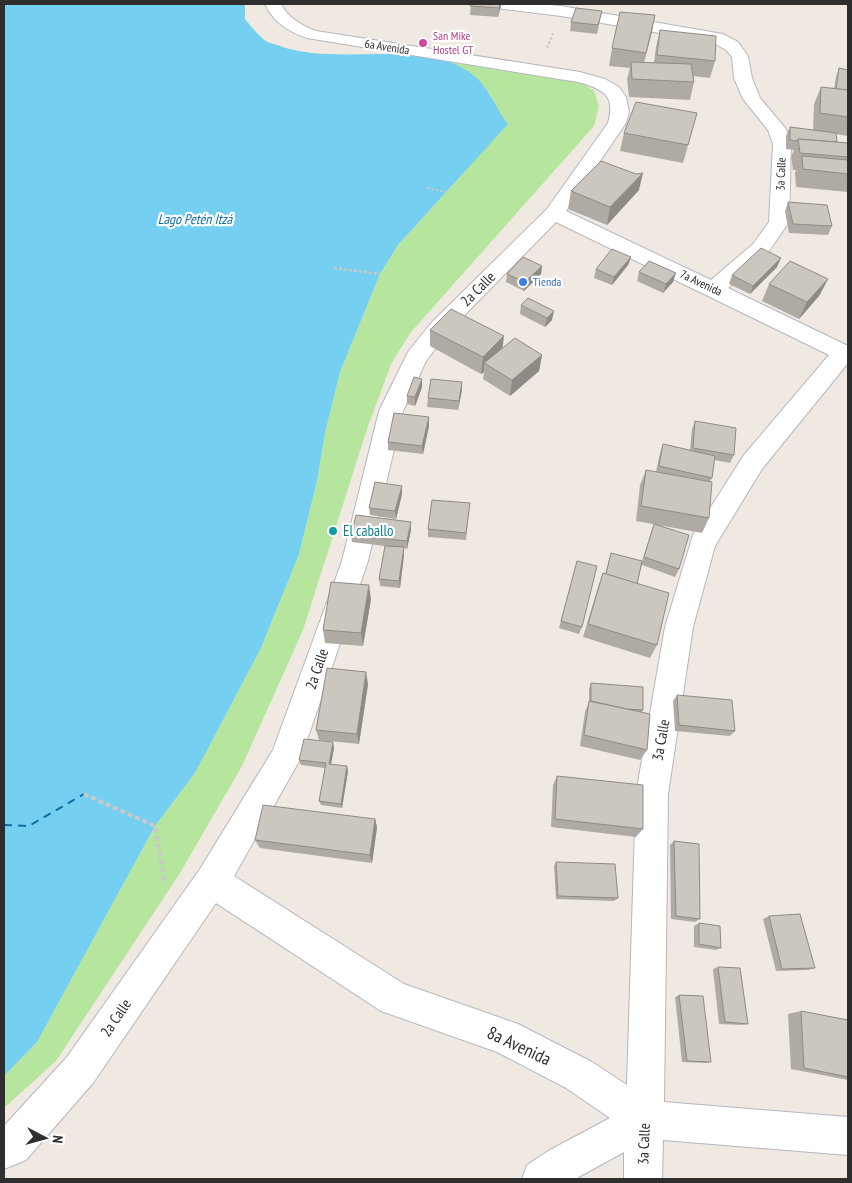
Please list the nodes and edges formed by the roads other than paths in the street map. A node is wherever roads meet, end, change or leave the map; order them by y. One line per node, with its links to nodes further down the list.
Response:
1 (503, 4): 2 (street)
2 (561, 7): 6 (street, 3a Calle)
3 (276, 9): 4 (street, 6a Avenida)
4 (614, 93): 5 (street, 2a Calle)
5 (554, 213): 6 (street, 7a Avenida); 8 (street, 2a Calle)
6 (714, 289): 7 (street, 7a Avenida)
7 (846, 354): 9 (street, 3a Calle)
8 (212, 881): 9 (street, 8a Avenida); 11 (street, 2a Calle)
9 (645, 1120): 10 (street, 8a Avenida); 12 (street); 13 (street, 3a Calle)
10 (848, 1136)
11 (4, 1150)
12 (541, 1179)
13 (643, 1179)

